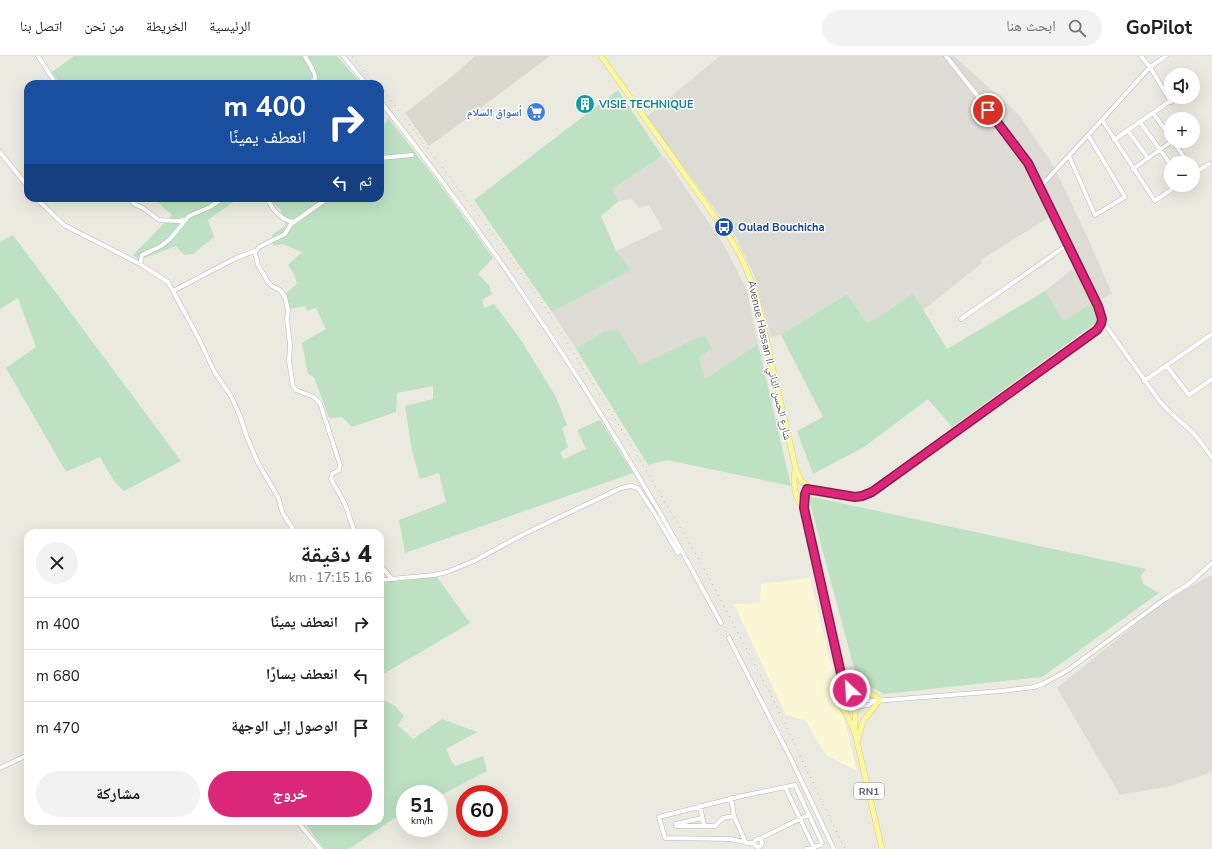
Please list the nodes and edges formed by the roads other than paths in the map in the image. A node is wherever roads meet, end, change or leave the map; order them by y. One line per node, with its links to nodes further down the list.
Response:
1 (38, 56): 9 (street)
2 (305, 56): 10 (street)
3 (344, 56): 11 (street)
4 (601, 56): 54 (main road, Avenue Hassan II شارع الحسن الثاني)
5 (946, 56): 32 (street)
6 (1141, 56): 8 (street)
7 (1166, 56): 8 (street)
8 (1150, 67): 13 (street); 14 (street)
9 (53, 80)
10 (313, 80)
11 (363, 80)
12 (384, 106): 67 (street)
13 (1153, 113): 15 (street); 16 (street)
14 (1102, 120): 18 (street); 19 (street)
15 (1140, 122): 17 (street); 21 (street)
16 (1164, 129)
17 (1128, 131): 19 (street); 27 (street)
18 (1088, 135): 24 (street); 24 (street)
19 (1114, 140): 29 (street)
20 (1164, 147): 21 (street)
21 (1160, 150): 25 (street); 27 (street)
22 (0, 152): 31 (street)
23 (412, 155): 26 (street)
24 (1069, 156): 32 (street)
25 (1165, 156)
26 (384, 158)
27 (1148, 158): 29 (street)
28 (1209, 164): 30 (street)
29 (1133, 169): 33 (street)
30 (1200, 169)
31 (24, 182)
32 (1040, 187): 43 (street)
33 (1168, 192)
34 (40, 202): 45 (street)
35 (133, 202): 40 (street)
36 (216, 202): 39 (street)
37 (270, 202): 41 (street)
38 (322, 202): 41 (street)
39 (186, 219): 40 (street); 42 (street)
40 (172, 221): 42 (street)
41 (294, 222): 44 (street)
42 (180, 226): 45 (street)
43 (1068, 245): 47 (street); 48 (street)
44 (255, 251): 46 (street); 61 (street)
45 (140, 264): 46 (street)
46 (173, 292): 60 (street)
47 (961, 319)
48 (1102, 319): 52 (street); 57 (street)
49 (1212, 334): 50 (street)
50 (1166, 365): 51 (street); 52 (street)
51 (1212, 379)
52 (1144, 380): 53 (street)
53 (1212, 458)
54 (796, 469): 55 (main road, Avenue Hassan II شارع الحسن الثاني); 56 (main road, Avenue Hassan II شارع الحسن الثاني)
55 (802, 482): 56 (main road); 57 (main road)
56 (795, 484): 58 (main road)
57 (806, 491): 58 (main road); 59 (main road)
58 (797, 494): 59 (main road)
59 (804, 508): 69 (main road)
60 (293, 529)
61 (354, 529)
62 (678, 553): 65 (street)
63 (1212, 563): 73 (street)
64 (384, 570): 65 (street)
65 (392, 579): 66 (street)
66 (384, 580)
67 (721, 623)
68 (729, 638): 97 (street)
69 (840, 667): 70 (main road); 73 (main road)
70 (842, 678): 71 (main road); 72 (main road)
71 (854, 697): 72 (main road); 74 (street); 75 (main road)
72 (842, 699): 76 (main road)
73 (880, 700): 74 (street); 78 (main road)
74 (874, 701): 75 (street)
75 (856, 708): 76 (main road); 77 (main road, RN1)
76 (845, 711): 77 (main road, RN1)
77 (855, 734): 78 (main road, RN1)
78 (857, 742): 98 (main road, RN1)
79 (24, 757): 80 (street)
80 (0, 768)
81 (785, 787): 82 (street); 84 (street); 87 (street)
82 (730, 798): 83 (street); 85 (street)
83 (700, 806): 86 (street); 91 (street)
84 (808, 815): 87 (street); 94 (street)
85 (734, 816): 89 (street); 91 (street)
86 (702, 818): 89 (street); 89 (street)
87 (800, 819): 90 (street); 94 (street)
88 (300, 825): 95 (street)
89 (704, 826)
90 (759, 839): 92 (street); 93 (street)
91 (746, 843): 92 (street)
92 (755, 844): 93 (street)
93 (762, 847)
94 (814, 848): 96 (street)
95 (320, 849)
96 (806, 849)
97 (834, 849)
98 (882, 849)

